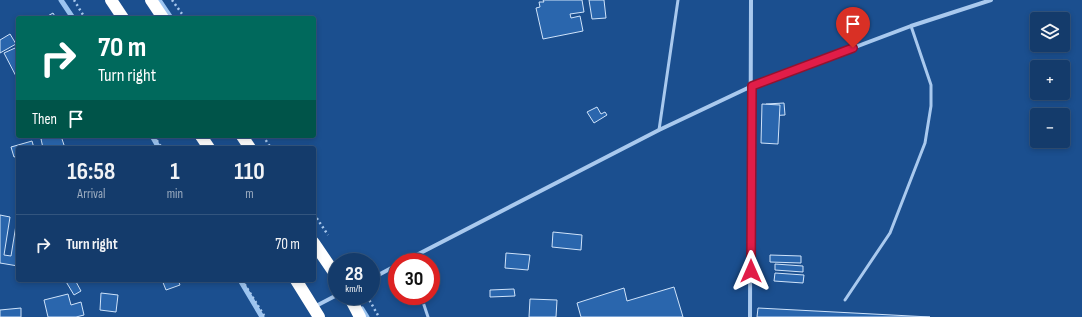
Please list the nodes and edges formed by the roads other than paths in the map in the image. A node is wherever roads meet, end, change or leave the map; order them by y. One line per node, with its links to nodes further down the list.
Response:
1 (111, 0): 6 (highway)
2 (151, 0): 7 (highway)
3 (678, 0): 10 (lane)
4 (752, 0): 9 (street)
5 (991, 0): 8 (street)
6 (122, 16)
7 (162, 16)
8 (911, 26): 9 (street); 15 (lane)
9 (752, 86): 10 (street); 22 (street)
10 (659, 130): 12 (street)
11 (316, 246): 13 (highway)
12 (424, 253)
13 (328, 264)
14 (297, 282): 19 (highway)
15 (845, 300)
16 (328, 302): 19 (street)
17 (354, 305): 20 (highway)
18 (424, 305): 21 (lane)
19 (316, 312)
20 (360, 317)
21 (428, 317)
22 (750, 317)

